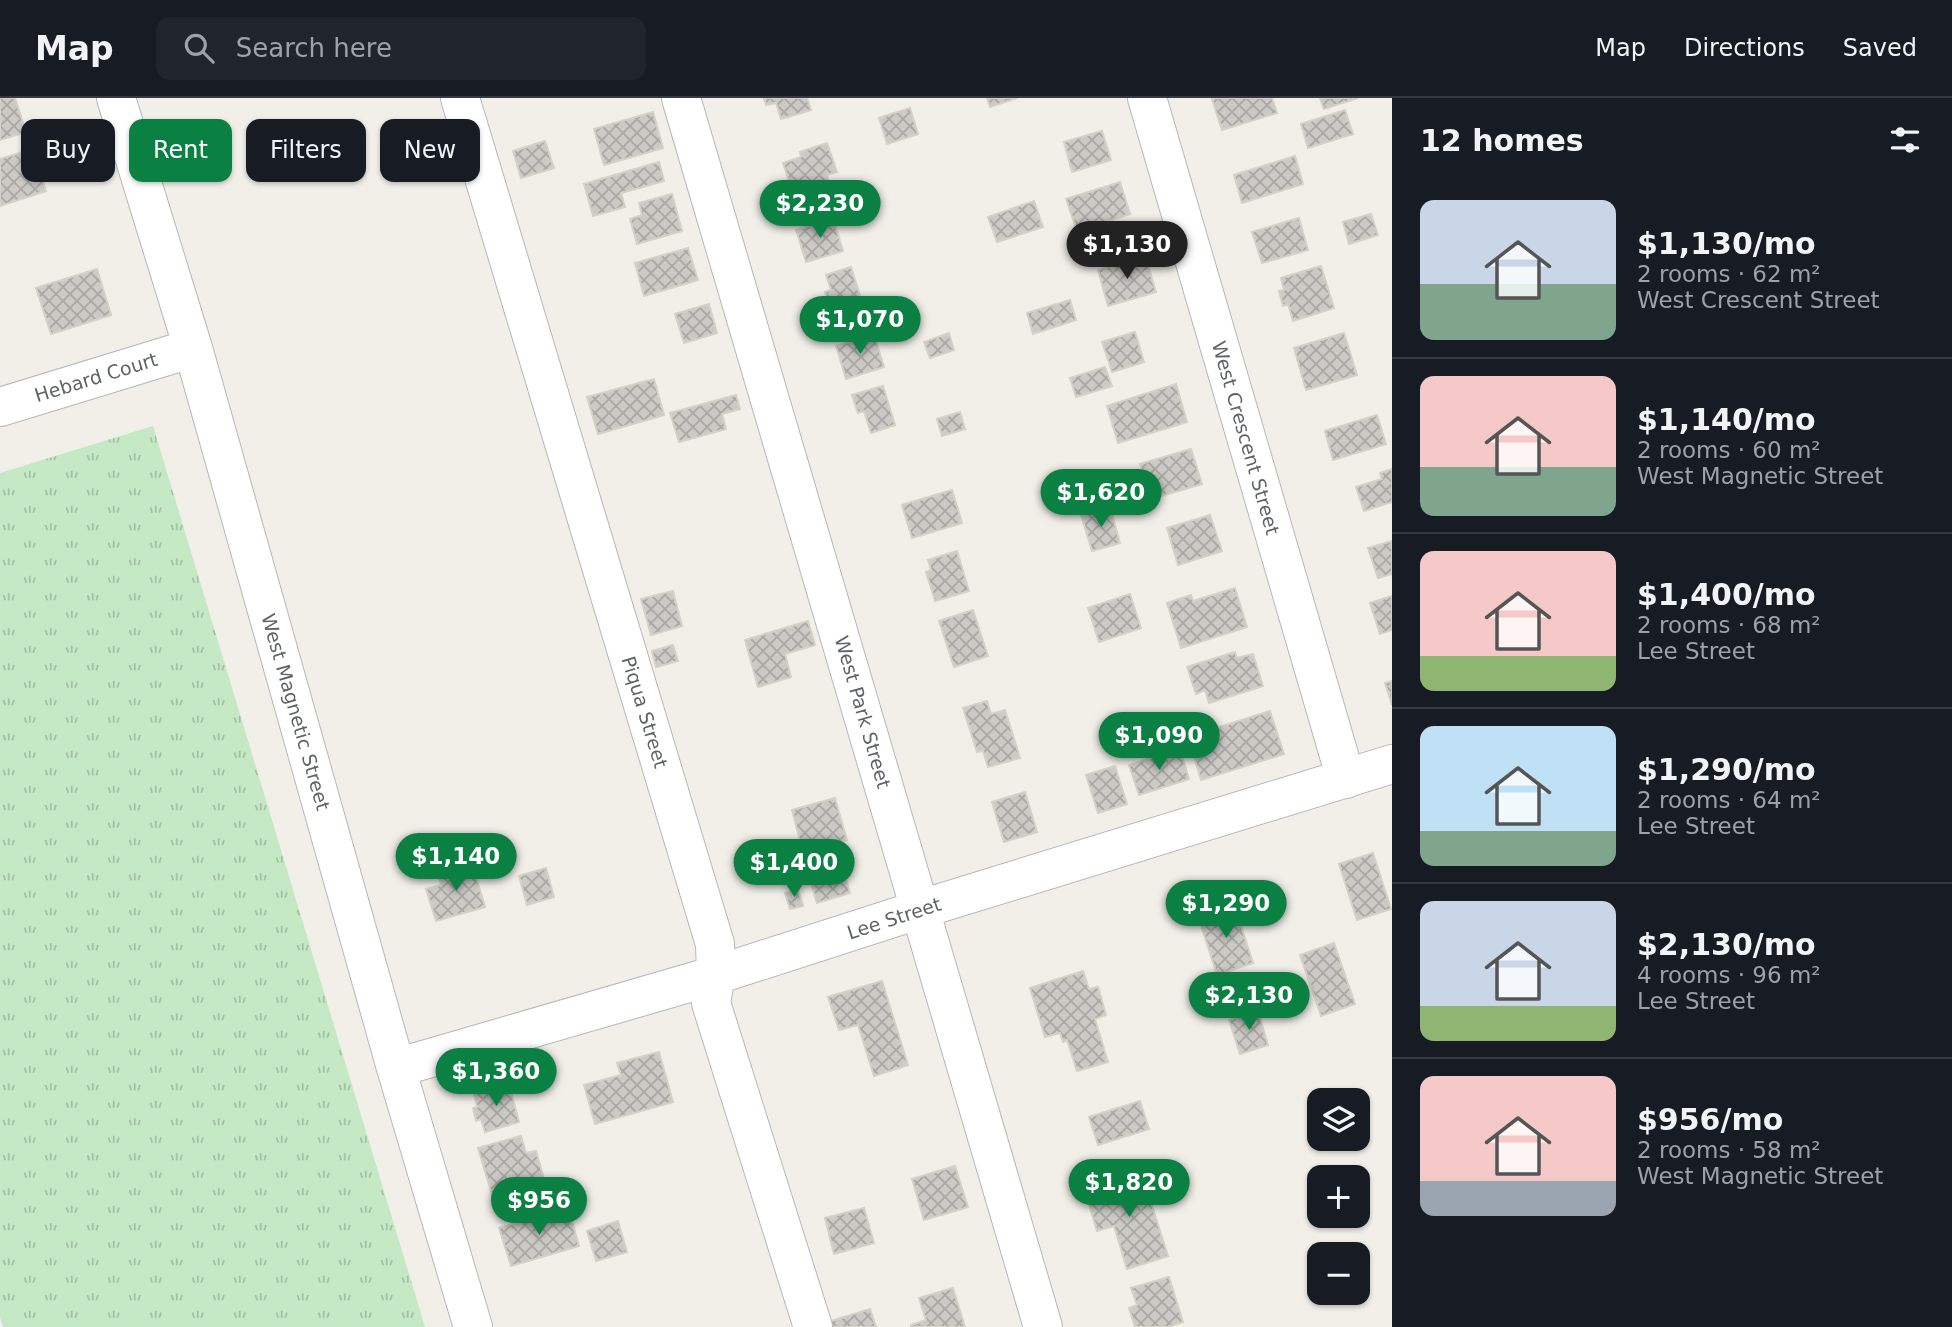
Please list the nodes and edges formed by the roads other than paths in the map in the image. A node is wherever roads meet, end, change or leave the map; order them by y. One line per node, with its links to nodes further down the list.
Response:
1 (116, 98): 5 (street, West Magnetic Street)
2 (460, 98): 10 (street, Piqua Street)
3 (681, 98): 9 (street, West Park Street)
4 (1147, 98): 8 (street, West Crescent Street)
5 (193, 348): 6 (street, Hebard Court); 11 (street, West Magnetic Street)
6 (0, 407)
7 (1392, 764): 8 (street, Lee Street)
8 (1346, 779): 9 (street, Lee Street)
9 (921, 909): 10 (street, Lee Street); 14 (street, West Park Street)
10 (716, 975): 11 (street, Lee Street); 13 (street, Piqua Street)
11 (396, 1068): 12 (street, West Magnetic Street)
12 (473, 1327)
13 (813, 1327)
14 (1043, 1327)

